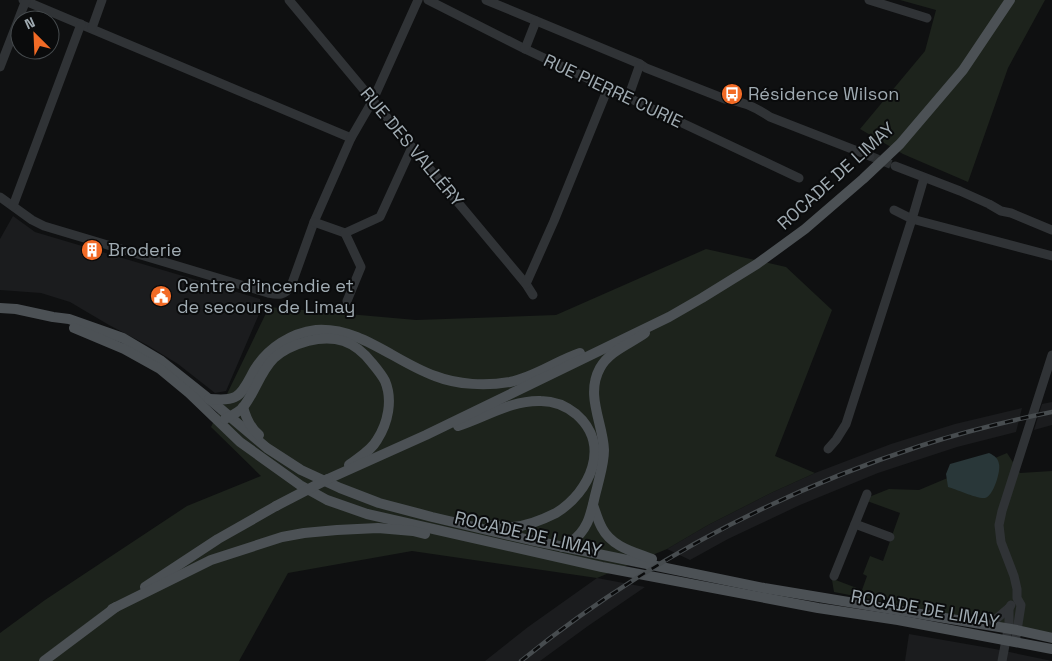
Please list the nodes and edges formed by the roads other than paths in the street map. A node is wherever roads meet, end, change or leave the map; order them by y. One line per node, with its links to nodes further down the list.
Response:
1 (25, 0): 11 (street); 15 (street)
2 (102, 0): 12 (street)
3 (289, 0): 18 (street, RUE DES VALLÉRY)
4 (418, 0): 18 (street)
5 (428, 0): 13 (street, RUE PIERRE CURIE)
6 (486, 0): 10 (street)
7 (869, 0): 9 (street)
8 (1010, 0): 37 (main road, ROCADE DE LIMAY)
9 (927, 18)
10 (536, 21): 13 (street); 14 (street)
11 (81, 24): 12 (street); 26 (street)
12 (92, 28): 19 (street)
13 (525, 49): 16 (street, RUE PIERRE CURIE)
14 (640, 64): 17 (street); 21 (street)
15 (0, 68)
16 (608, 88): 17 (street, RUE PIERRE CURIE); 33 (street)
17 (628, 98): 23 (street, RUE PIERRE CURIE)
18 (373, 100): 19 (street); 20 (street, RUE DES VALLÉRY)
19 (351, 138): 29 (street)
20 (412, 147): 31 (street); 33 (street, RUE DES VALLÉRY)
21 (870, 156)
22 (895, 166): 24 (street)
23 (799, 178)
24 (924, 178): 28 (street); 30 (street)
25 (0, 198): 26 (street)
26 (13, 206): 29 (street)
27 (894, 210): 28 (street)
28 (912, 219): 32 (street); 46 (street)
29 (314, 222): 31 (street)
30 (1052, 230)
31 (345, 233): 35 (street)
32 (1052, 256)
33 (526, 284): 34 (street, RUE DES VALLÉRY)
34 (533, 295)
35 (347, 301)
36 (0, 308): 38 (main road, ROCADE DE LIMAY)
37 (668, 316): 39 (main road); 50 (main road)
38 (53, 317): 42 (main road, ROCADE DE LIMAY); 44 (main road, ROCADE DE LIMAY)
39 (614, 342): 41 (main road); 45 (main road)
40 (1052, 355): 59 (street)
41 (237, 397): 42 (main road); 44 (main road)
42 (209, 399): 44 (main road, ROCADE DE LIMAY)
43 (243, 408): 44 (main road); 47 (main road); 48 (main road)
44 (225, 420): 47 (main road, ROCADE DE LIMAY); 54 (main road, ROCADE DE LIMAY)
45 (426, 435): 48 (main road); 51 (main road)
46 (828, 449)
47 (314, 476): 51 (main road, ROCADE DE LIMAY)
48 (331, 478): 61 (main road, bridge)
49 (866, 494): 52 (street)
50 (593, 505): 55 (main road); 57 (main road)
51 (432, 517): 55 (main road, ROCADE DE LIMAY)
52 (855, 524): 53 (street); 58 (street)
53 (890, 537)
54 (496, 543): 56 (main road, ROCADE DE LIMAY); 61 (main road)
55 (565, 546): 56 (main road); 57 (main road, ROCADE DE LIMAY)
56 (526, 550): 65 (main road, ROCADE DE LIMAY)
57 (679, 570): 62 (main road, ROCADE DE LIMAY)
58 (834, 576)
59 (1017, 598): 60 (street); 63 (street)
60 (1009, 608): 62 (street); 63 (street)
61 (112, 609): 67 (main road)
62 (989, 625): 63 (main road, ROCADE DE LIMAY)
63 (1012, 629): 64 (main road, ROCADE DE LIMAY); 65 (street)
64 (1052, 638)
65 (1010, 640): 66 (main road, ROCADE DE LIMAY); 68 (street)
66 (1052, 649)
67 (48, 658)
68 (1002, 661)

